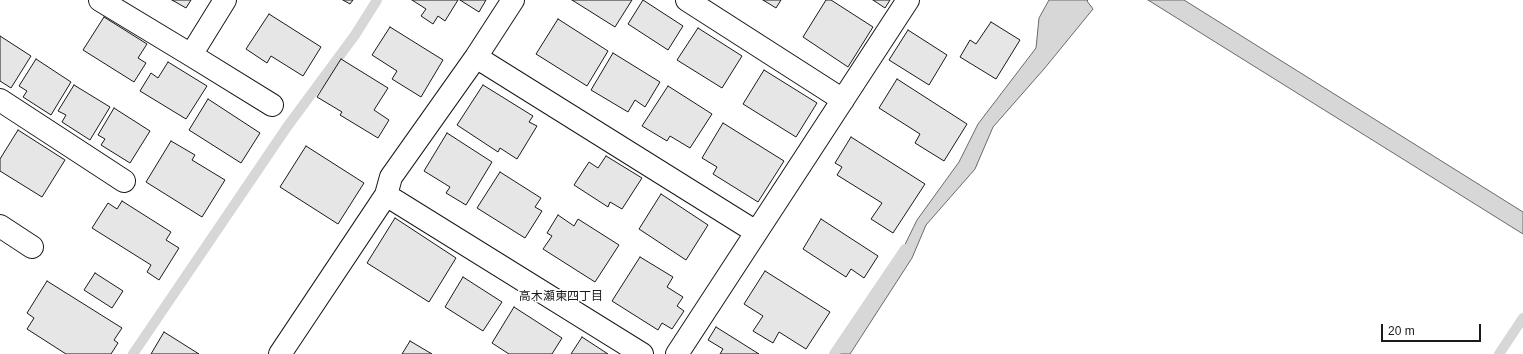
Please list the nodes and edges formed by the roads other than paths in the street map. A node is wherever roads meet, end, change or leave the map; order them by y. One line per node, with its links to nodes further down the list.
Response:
1 (100, 0): 6 (street)
2 (225, 0): 6 (street)
3 (513, 0): 7 (street)
4 (686, 0): 9 (street)
5 (908, 0): 9 (street)
6 (191, 55): 10 (street)
7 (476, 56): 12 (street); 14 (street)
8 (0, 100): 11 (street)
9 (843, 100): 14 (street)
10 (272, 105)
11 (124, 181)
12 (386, 195): 16 (street); 17 (street)
13 (0, 226): 15 (street)
14 (756, 232): 18 (street)
15 (32, 247)
16 (280, 354)
17 (642, 354)
18 (677, 354)

